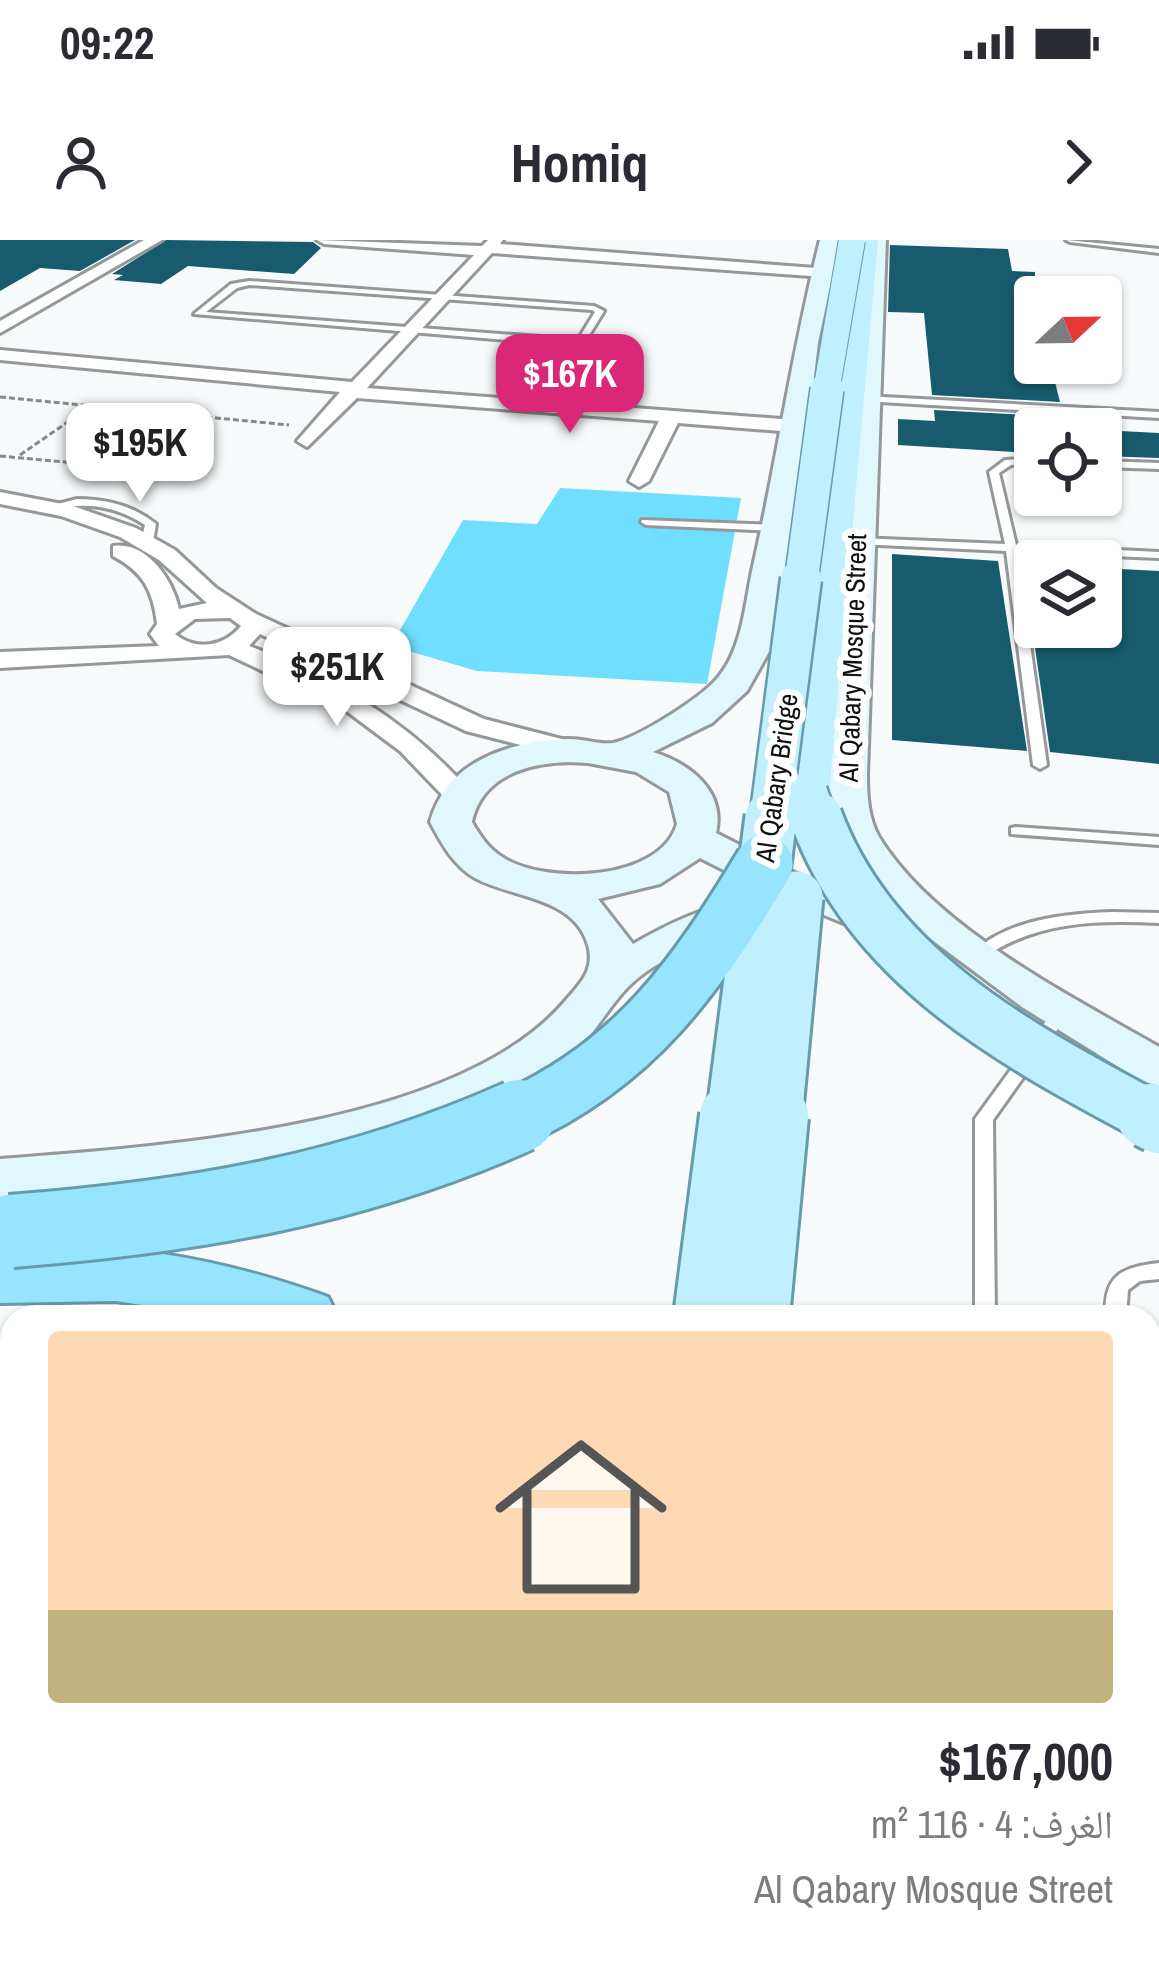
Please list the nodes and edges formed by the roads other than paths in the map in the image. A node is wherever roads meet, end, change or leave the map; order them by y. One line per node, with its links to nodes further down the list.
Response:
1 (134, 240): 14 (street)
2 (155, 240): 15 (street)
3 (324, 240): 9 (street)
4 (408, 240): 9 (street)
5 (830, 240): 11 (street)
6 (866, 240): 47 (main road, Al Qabary Bridge)
7 (876, 240): 22 (street, Al Qabary Mosque Street)
8 (1070, 240): 10 (lane)
9 (493, 247): 11 (street); 12 (street); 13 (street)
10 (1159, 251)
11 (838, 256): 25 (street); 52 (main road, Al Qabary Bridge, bridge)
12 (441, 297): 13 (lane); 16 (street); 16 (lane)
13 (462, 299): 17 (street); 17 (lane)
14 (0, 317)
15 (0, 328)
16 (410, 331): 17 (lane); 20 (street)
17 (431, 332): 21 (street)
18 (0, 355): 20 (street)
19 (0, 364): 20 (street)
20 (349, 392): 21 (street); 26 (street)
21 (374, 393): 24 (street)
22 (866, 399): 23 (lane); 35 (street, Al Qabary Mosque Street)
23 (1159, 415)
24 (671, 417): 25 (street); 30 (street)
25 (794, 426): 34 (street)
26 (314, 434)
27 (1014, 462): 36 (lane)
28 (1122, 465): 29 (lane)
29 (1159, 466)
30 (639, 481)
31 (0, 498): 38 (street)
32 (0, 507): 39 (street)
33 (646, 522): 34 (lane)
34 (775, 528): 45 (street)
35 (858, 541): 36 (lane); 56 (street, Al Qabary Mosque Street)
36 (1011, 548): 37 (lane); 46 (lane)
37 (1159, 555)
38 (245, 617): 39 (street); 41 (street); 44 (street)
39 (165, 628): 40 (street); 42 (street)
40 (0, 639)
41 (229, 647): 42 (street); 48 (street)
42 (195, 651): 43 (street)
43 (0, 660)
44 (571, 751): 45 (street); 48 (street)
45 (618, 755): 50 (street)
46 (1040, 765)
47 (807, 793): 60 (main road, bridge); 65 (main road, Al Qabary Bridge, bridge)
48 (458, 795): 53 (street)
49 (1016, 831): 51 (lane)
50 (694, 838): 53 (street); 54 (street)
51 (1159, 841)
52 (764, 864): 61 (highway, bridge); 64 (main road, Al Qabary Bridge, bridge)
53 (546, 885): 57 (street)
54 (828, 903): 56 (street); 57 (street)
55 (1159, 918): 56 (lane)
56 (980, 953): 58 (street, Al Qabary Mosque Street)
57 (610, 977): 61 (street)
58 (1063, 1010): 59 (street, Al Qabary Mosque Street); 66 (lane)
59 (1159, 1069)
60 (1159, 1121)
61 (4, 1238): 63 (highway)
62 (1159, 1271): 67 (lane)
63 (269, 1305)
64 (708, 1305)
65 (758, 1305)
66 (985, 1305)
67 (1114, 1305)

